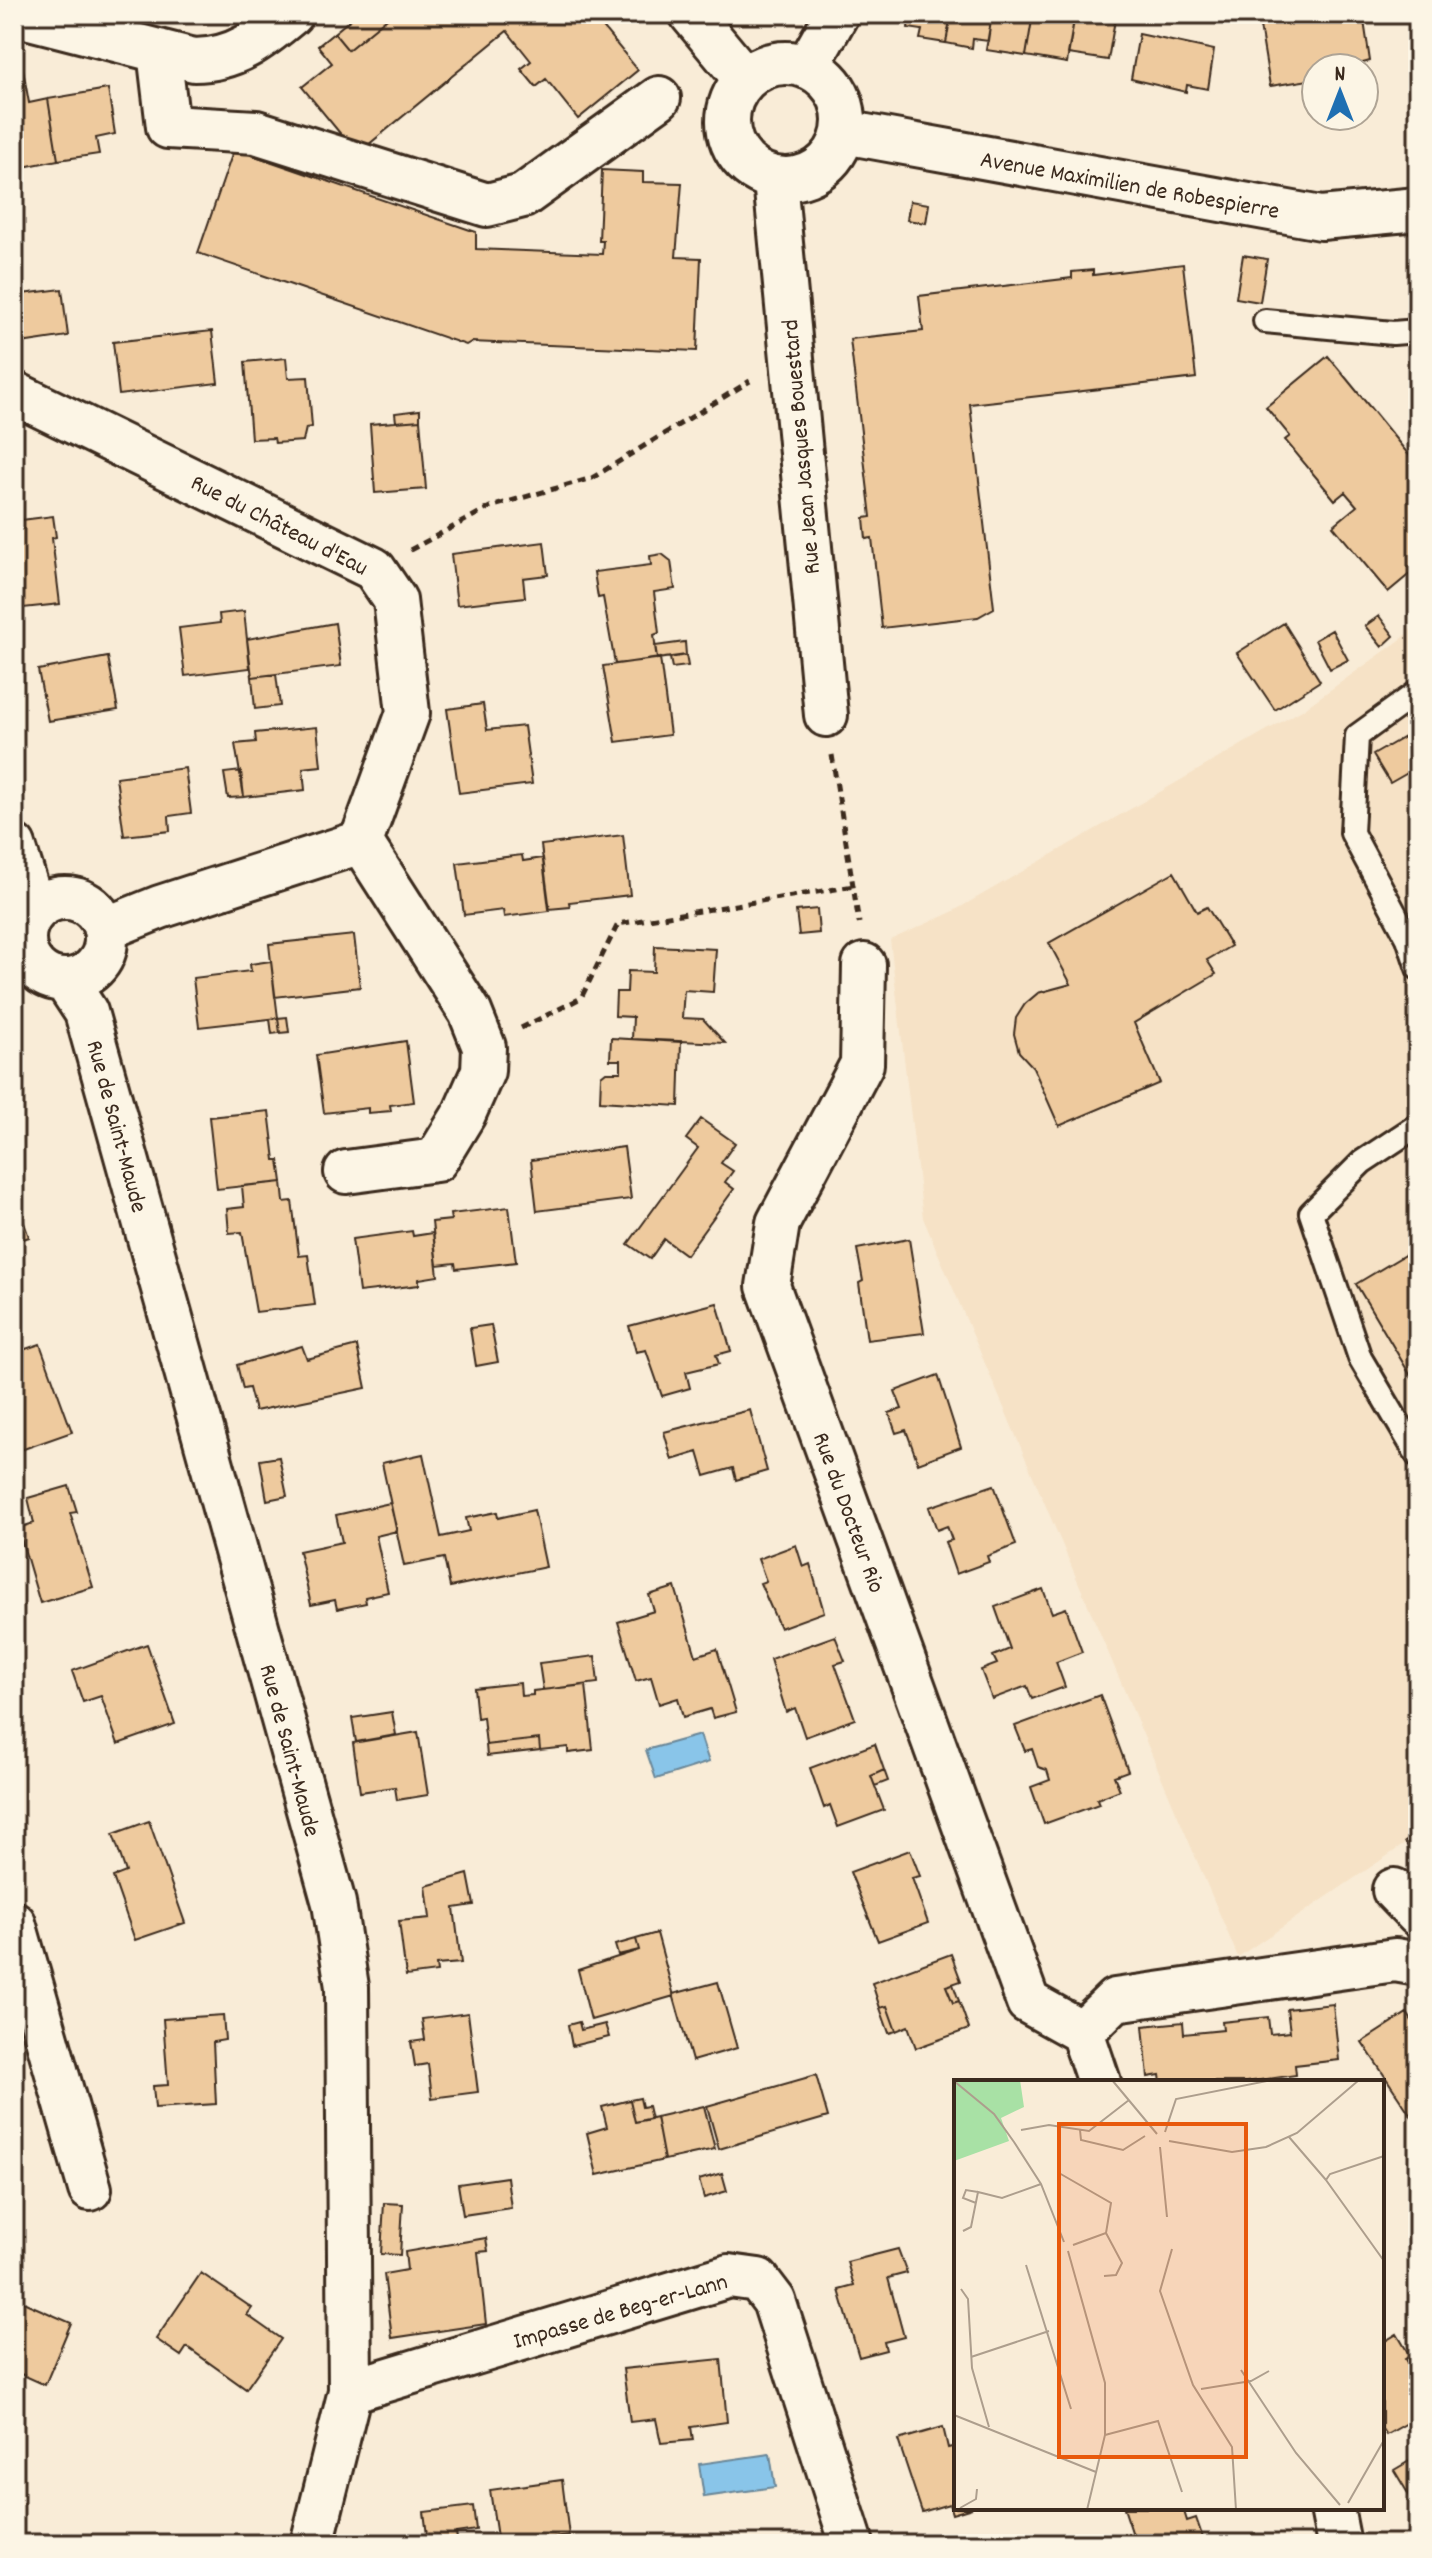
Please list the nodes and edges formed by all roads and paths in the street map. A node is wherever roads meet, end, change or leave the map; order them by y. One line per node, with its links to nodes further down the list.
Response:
1 (14, 14): 5 (street)
2 (291, 14): 5 (street)
3 (691, 14): 7 (street)
4 (837, 14): 6 (street)
5 (159, 51): 8 (street)
6 (807, 67): 7 (street); 9 (street)
7 (745, 79): 10 (street)
8 (659, 98)
9 (844, 132): 10 (street); 11 (street, Avenue Maximilien de Robespierre)
10 (775, 180): 14 (street, Rue Jean Jasques Bouestard)
11 (1418, 209)
12 (1265, 321): 13 (lane)
13 (1418, 331)
14 (792, 355): 16 (path); 18 (street, Rue Jean Jasques Bouestard)
15 (14, 393): 16 (street, Rue du Château d'Eau)
16 (374, 569): 19 (street, Rue du Château d'Eau)
17 (1418, 692): 25 (lane)
18 (826, 715): 21 (path)
19 (361, 842): 23 (street); 27 (street)
20 (14, 846): 22 (street)
21 (854, 886): 24 (path); 27 (path)
22 (34, 910): 23 (street); 26 (street)
23 (105, 929): 26 (street)
24 (864, 965): 33 (street, Rue du Docteur Rio)
25 (1418, 968)
26 (65, 980): 36 (street, Rue de Saint-Maude)
27 (484, 1047): 29 (street)
28 (1418, 1125): 30 (lane)
29 (346, 1172)
30 (1418, 1456)
31 (14, 1923): 35 (street)
32 (1418, 1964): 33 (street)
33 (1082, 2032): 34 (street)
34 (1098, 2080)
35 (90, 2189)
36 (350, 2391): 38 (street, Rue de Saint-Maude); 39 (street, Impasse de Beg-er-Lann)
37 (1332, 2510): 40 (street)
38 (312, 2544)
39 (852, 2544)
40 (1339, 2544)

